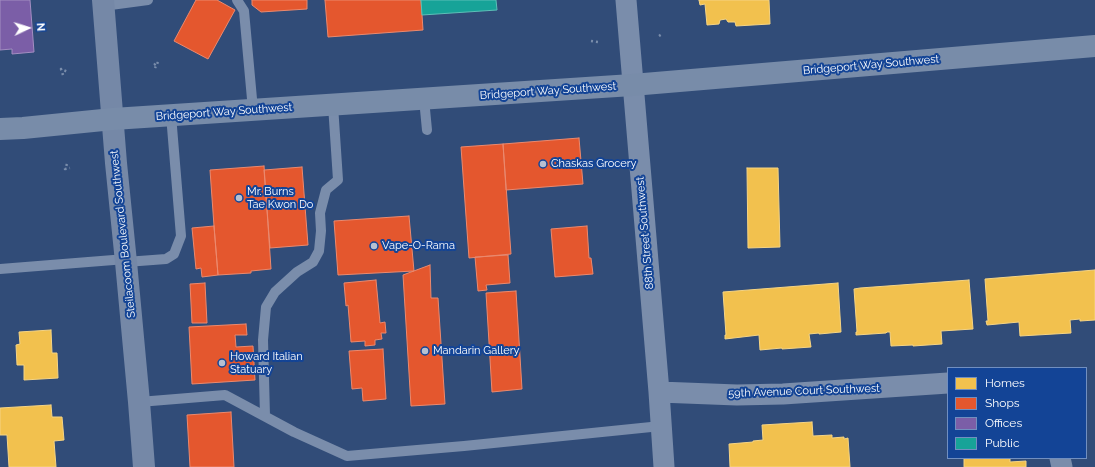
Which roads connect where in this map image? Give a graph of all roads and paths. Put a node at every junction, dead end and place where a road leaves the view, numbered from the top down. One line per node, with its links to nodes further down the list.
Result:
1 (148, 0): 4 (lane)
2 (237, 0): 15 (lane)
3 (626, 0): 12 (street, 88th Street Southwest)
4 (103, 3): 17 (main road, Steilacoom Boulevard Southwest)
5 (662, 34): 6 (path)
6 (659, 36)
7 (592, 41): 8 (path)
8 (598, 42)
9 (1095, 46): 12 (main road, Bridgeport Way Southwest)
10 (68, 72): 11 (path)
11 (63, 75)
12 (632, 85): 13 (main road, Bridgeport Way Southwest); 25 (street, 88th Street Southwest)
13 (424, 99): 14 (main road, Bridgeport Way Southwest); 19 (lane)
14 (333, 105): 15 (main road, Bridgeport Way Southwest); 27 (lane)
15 (253, 110): 16 (main road, Bridgeport Way Southwest)
16 (171, 115): 17 (main road, Bridgeport Way Southwest); 22 (lane)
17 (113, 119): 18 (main road, Bridgeport Way Southwest); 22 (main road, Steilacoom Boulevard Southwest)
18 (0, 129)
19 (427, 130)
20 (67, 164): 21 (path)
21 (70, 168)
22 (126, 260): 23 (lane); 26 (main road, Steilacoom Boulevard Southwest)
23 (0, 269)
24 (947, 383): 25 (street, 59th Avenue Court Southwest)
25 (659, 392): 28 (street, 88th Street Southwest)
26 (139, 402): 27 (lane); 29 (main road, Steilacoom Boulevard Southwest)
27 (265, 416): 28 (lane)
28 (661, 426): 30 (street, 88th Street Southwest)
29 (144, 467)
30 (664, 467)

